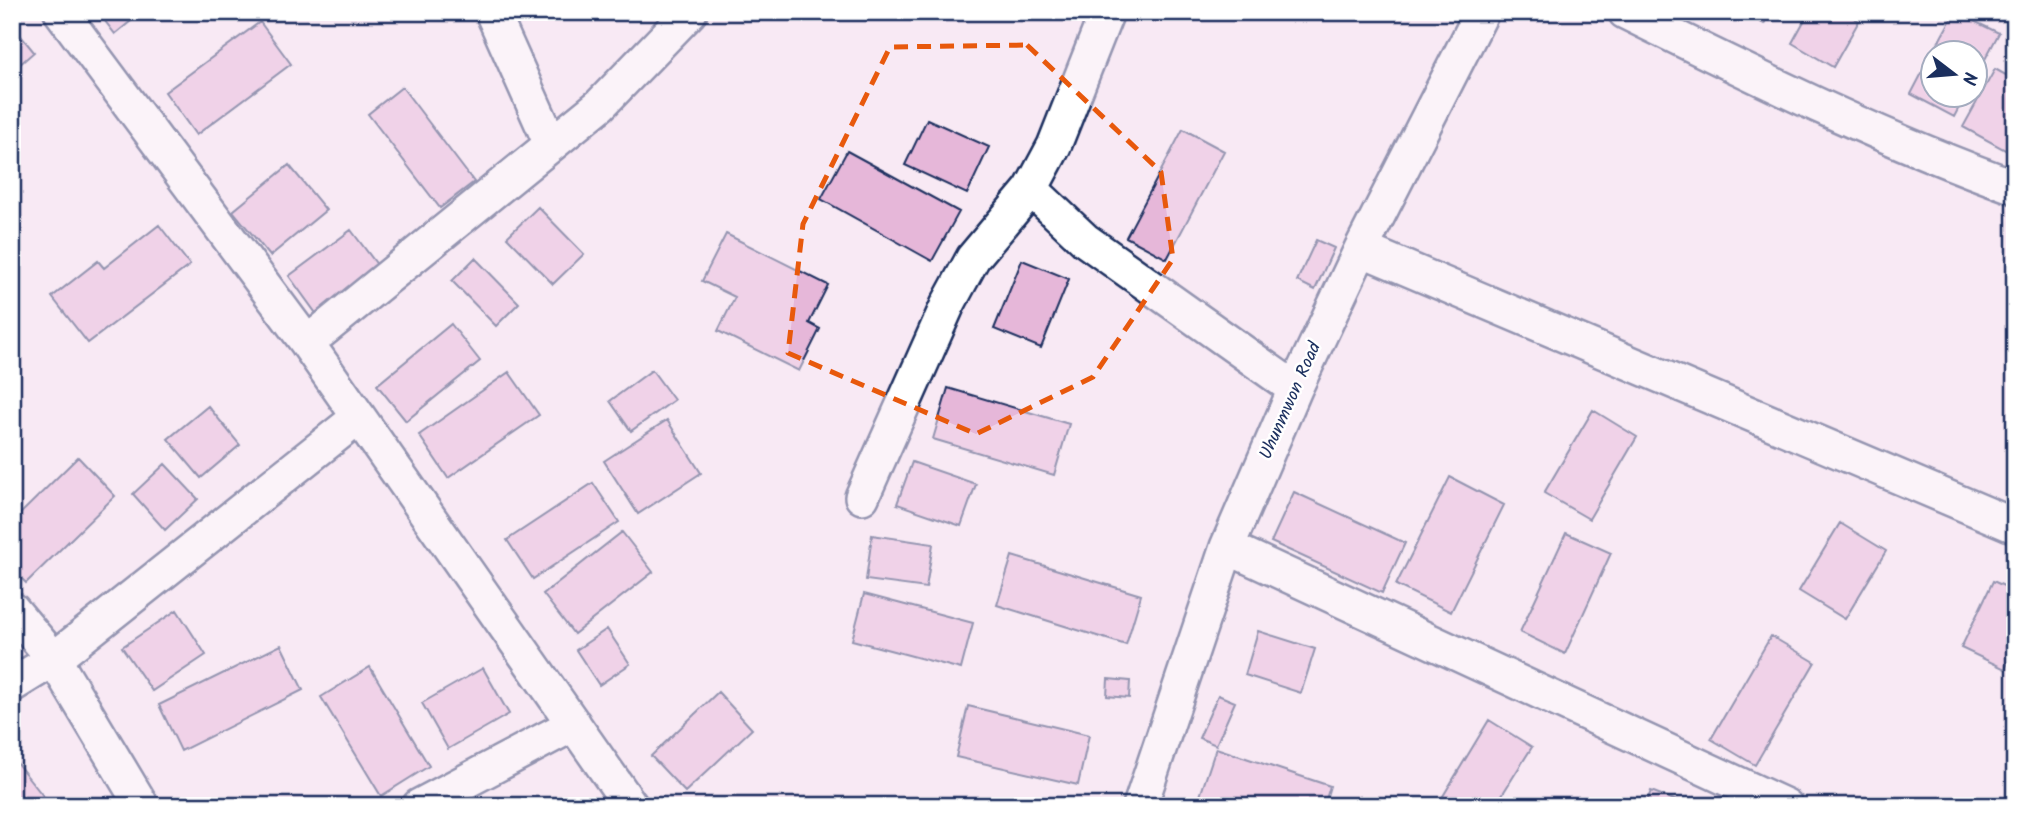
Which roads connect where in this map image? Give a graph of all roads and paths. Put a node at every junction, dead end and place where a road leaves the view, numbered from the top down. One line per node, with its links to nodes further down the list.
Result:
1 (61, 12): 11 (street)
2 (492, 12): 7 (street)
3 (690, 12): 7 (street)
4 (1107, 12): 9 (street)
5 (1482, 12): 10 (street, Uhunmwon Road)
6 (1625, 12): 8 (street)
7 (551, 144): 11 (street)
8 (2015, 187)
9 (1031, 189): 12 (street); 14 (street)
10 (1361, 248): 12 (street, Uhunmwon Road); 15 (street)
11 (307, 343): 13 (street)
12 (1295, 389): 16 (street, Uhunmwon Road)
13 (359, 417): 18 (street); 20 (street)
14 (863, 497)
15 (2015, 526)
16 (1227, 547): 24 (street, Uhunmwon Road); 25 (street)
17 (12, 609): 18 (street)
18 (54, 659): 19 (street); 21 (street)
19 (12, 685)
20 (574, 724): 22 (street); 23 (street)
21 (142, 806)
22 (419, 806)
23 (631, 806)
24 (1140, 806)
25 (1786, 806)

